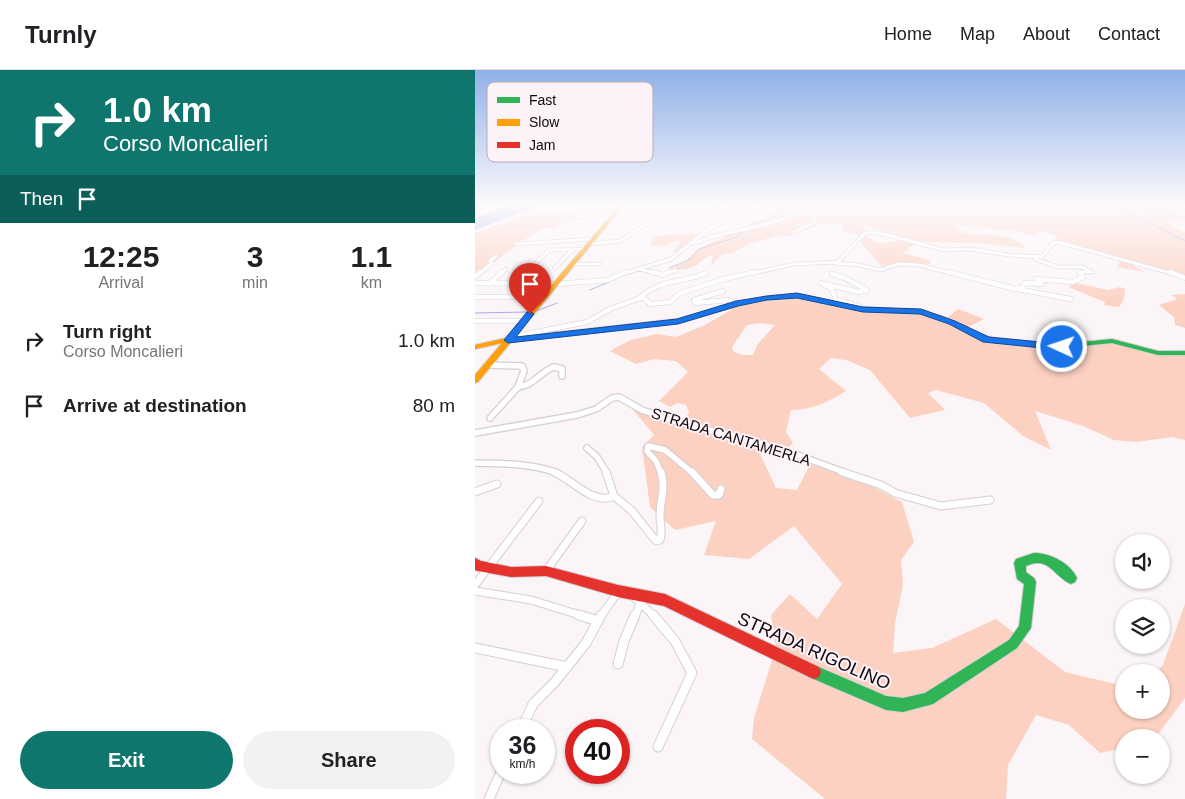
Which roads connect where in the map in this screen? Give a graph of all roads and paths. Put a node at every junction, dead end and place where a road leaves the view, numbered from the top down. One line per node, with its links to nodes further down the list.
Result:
1 (593, 239): 8 (street)
2 (625, 239): 8 (street)
3 (696, 239): 9 (street)
4 (704, 239): 9 (street)
5 (859, 239): 13 (street)
6 (902, 239): 12 (street)
7 (516, 244): 8 (street)
8 (589, 244): 10 (street); 14 (street)
9 (690, 244): 17 (street)
10 (573, 249): 16 (street); 26 (street)
11 (496, 256): 22 (street)
12 (1030, 257): 23 (street); 28 (street)
13 (834, 263): 28 (street); 32 (street)
14 (573, 264): 15 (street); 27 (street)
15 (599, 264)
16 (555, 268)
17 (638, 268): 19 (street); 27 (street)
18 (506, 269): 25 (street)
19 (676, 270)
20 (706, 273): 32 (street)
21 (832, 274): 35 (street)
22 (475, 277)
23 (1185, 278)
24 (475, 284): 25 (street)
25 (489, 284): 26 (street)
26 (514, 284): 27 (street)
27 (556, 284): 31 (street)
28 (1015, 289): 33 (street)
29 (723, 291): 34 (street)
30 (475, 297): 31 (street)
31 (545, 297): 36 (street)
32 (640, 298): 38 (street)
33 (1071, 300)
34 (736, 304): 35 (street); 38 (street)
35 (863, 309): 40 (street)
36 (529, 315): 37 (street); 38 (street)
37 (475, 321)
38 (510, 338): 39 (street); 41 (street)
39 (475, 347)
40 (1185, 353)
41 (481, 370): 43 (street); 44 (street)
42 (562, 376): 44 (street)
43 (475, 380)
44 (518, 388): 45 (street)
45 (490, 418)
46 (475, 433): 53 (street, STRADA CANTAMERLA)
47 (587, 448): 52 (street)
48 (475, 463): 52 (street)
49 (497, 484): 51 (street)
50 (721, 489): 52 (street)
51 (475, 492)
52 (614, 496)
53 (990, 500)
54 (539, 501): 57 (street)
55 (582, 521): 58 (street)
56 (475, 563): 57 (street, STRADA RIGOLINO)
57 (489, 568): 58 (street, STRADA RIGOLINO); 60 (street)
58 (546, 571): 62 (street, STRADA RIGOLINO)
59 (1071, 578): 63 (street, STRADA RIGOLINO)
60 (475, 585)
61 (475, 591): 65 (street)
62 (618, 591): 63 (street, STRADA RIGOLINO); 65 (street)
63 (630, 593): 64 (street)
64 (641, 602): 67 (street); 70 (street)
65 (598, 621): 68 (street)
66 (475, 648): 68 (street)
67 (618, 664)
68 (567, 667): 69 (street)
69 (526, 719)
70 (658, 747)
71 (496, 784): 72 (street)
72 (489, 799)

